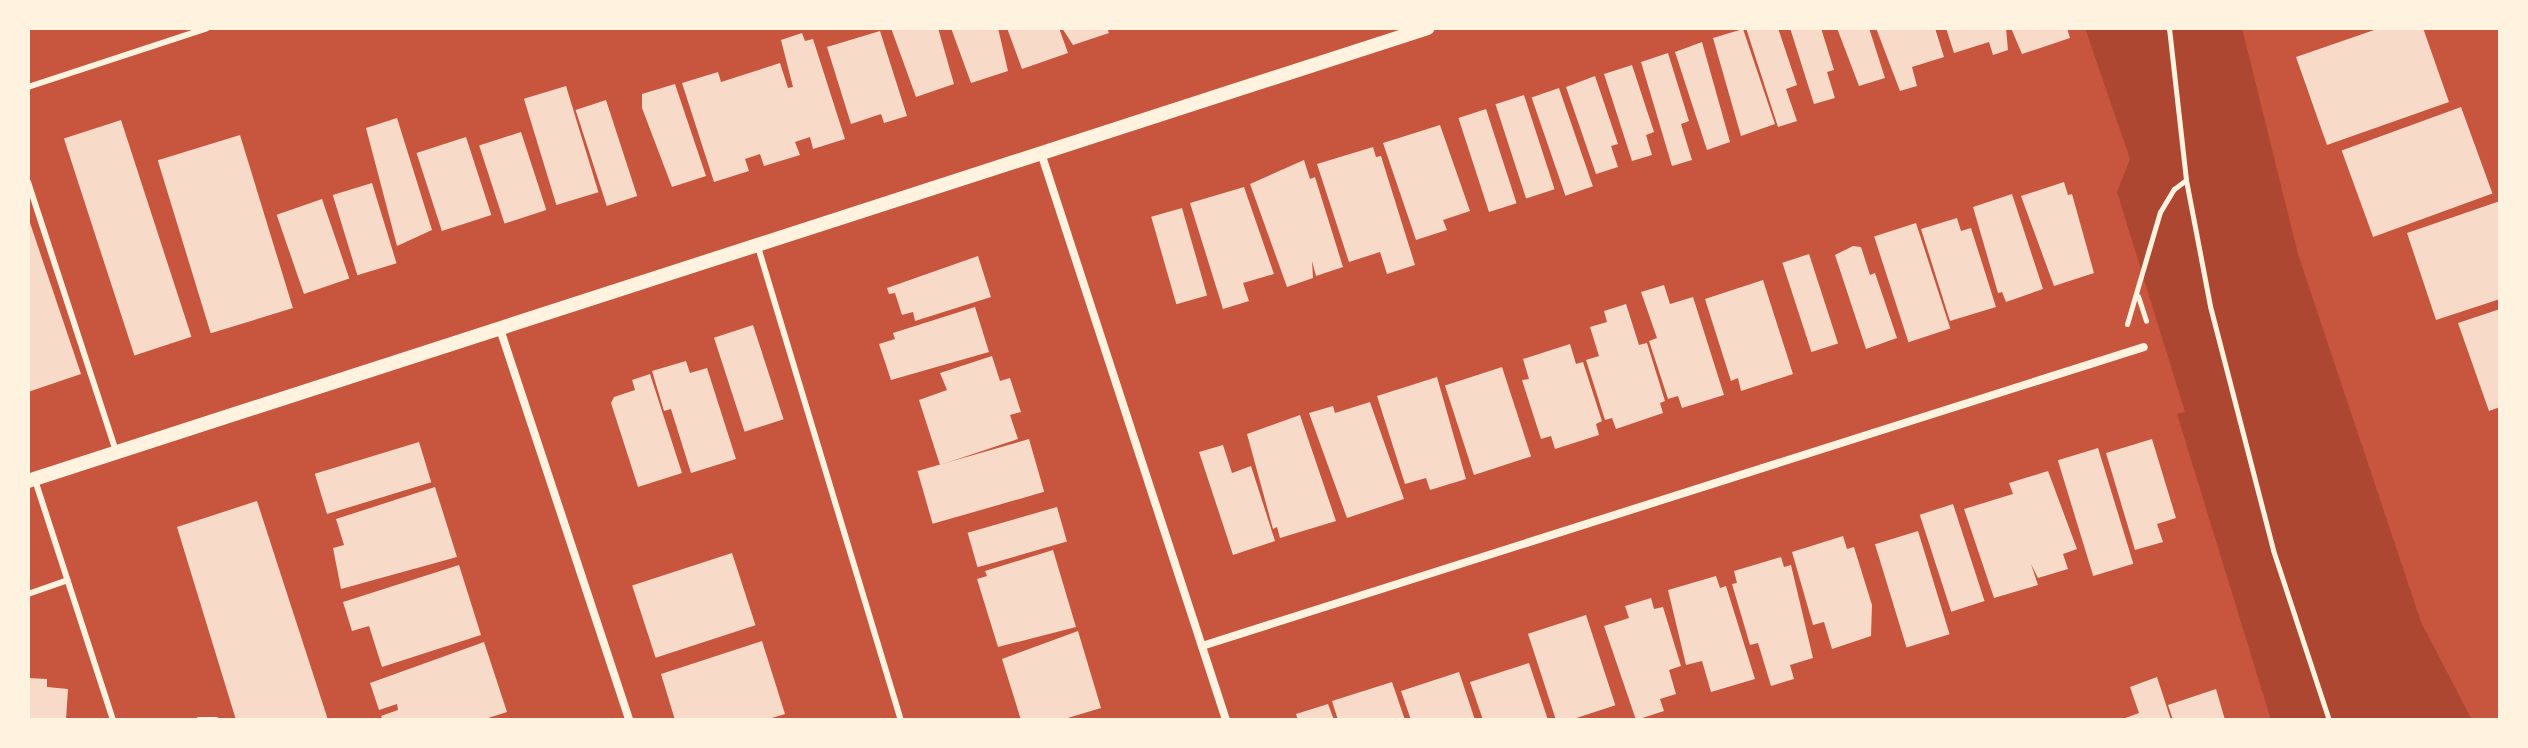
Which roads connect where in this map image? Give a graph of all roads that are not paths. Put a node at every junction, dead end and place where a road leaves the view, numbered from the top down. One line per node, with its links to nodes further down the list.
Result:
1 (207, 28): 3 (lane)
2 (1428, 28): 4 (street)
3 (28, 87)
4 (1041, 153): 6 (street); 13 (street)
5 (28, 182): 9 (lane)
6 (758, 247): 7 (street); 18 (lane)
7 (500, 329): 9 (street); 17 (street)
8 (2144, 347): 13 (street)
9 (116, 452): 10 (street)
10 (31, 480): 11 (lane)
11 (68, 580): 12 (lane); 14 (lane)
12 (28, 594)
13 (1202, 646): 19 (street)
14 (113, 720)
15 (199, 720): 16 (lane)
16 (216, 720)
17 (629, 720)
18 (901, 720)
19 (1226, 720)

